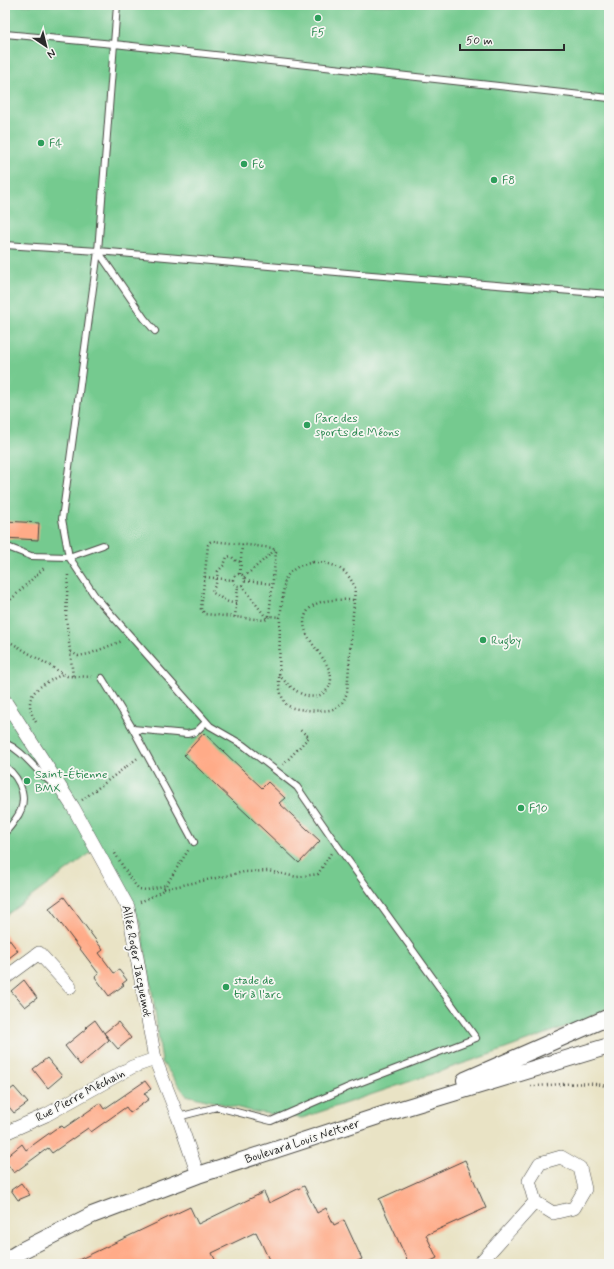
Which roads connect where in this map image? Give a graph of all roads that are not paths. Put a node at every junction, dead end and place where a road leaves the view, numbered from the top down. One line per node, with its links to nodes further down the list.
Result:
1 (117, 5): 3 (lane)
2 (5, 34): 3 (lane)
3 (114, 44): 4 (lane); 6 (lane)
4 (609, 98)
5 (5, 245): 6 (lane)
6 (98, 251): 7 (lane); 8 (lane); 11 (lane)
7 (609, 294)
8 (155, 331)
9 (103, 545): 11 (lane)
10 (5, 546): 11 (lane)
11 (69, 557): 14 (lane)
12 (102, 678): 15 (lane)
13 (5, 701): 18 (street, Allée Roger Jacquemot)
14 (206, 722): 15 (lane); 27 (lane)
15 (134, 729): 20 (lane)
16 (5, 743): 18 (lane)
17 (5, 766): 19 (lane)
18 (63, 791): 25 (street, Allée Roger Jacquemot)
19 (5, 832)
20 (194, 842)
21 (5, 978): 22 (street)
22 (70, 987)
23 (609, 1017): 26 (street)
24 (605, 1050): 26 (street, Boulevard Louis Neltner)
25 (155, 1059): 27 (street, Allée Roger Jacquemot); 28 (street, Rue Pierre Méchain)
26 (394, 1111): 29 (street, Boulevard Louis Neltner)
27 (178, 1117): 29 (street, Allée Roger Jacquemot)
28 (5, 1133)
29 (198, 1175): 31 (street, Boulevard Louis Neltner)
30 (535, 1202): 30 (street); 32 (street)
31 (5, 1261)
32 (479, 1264)

